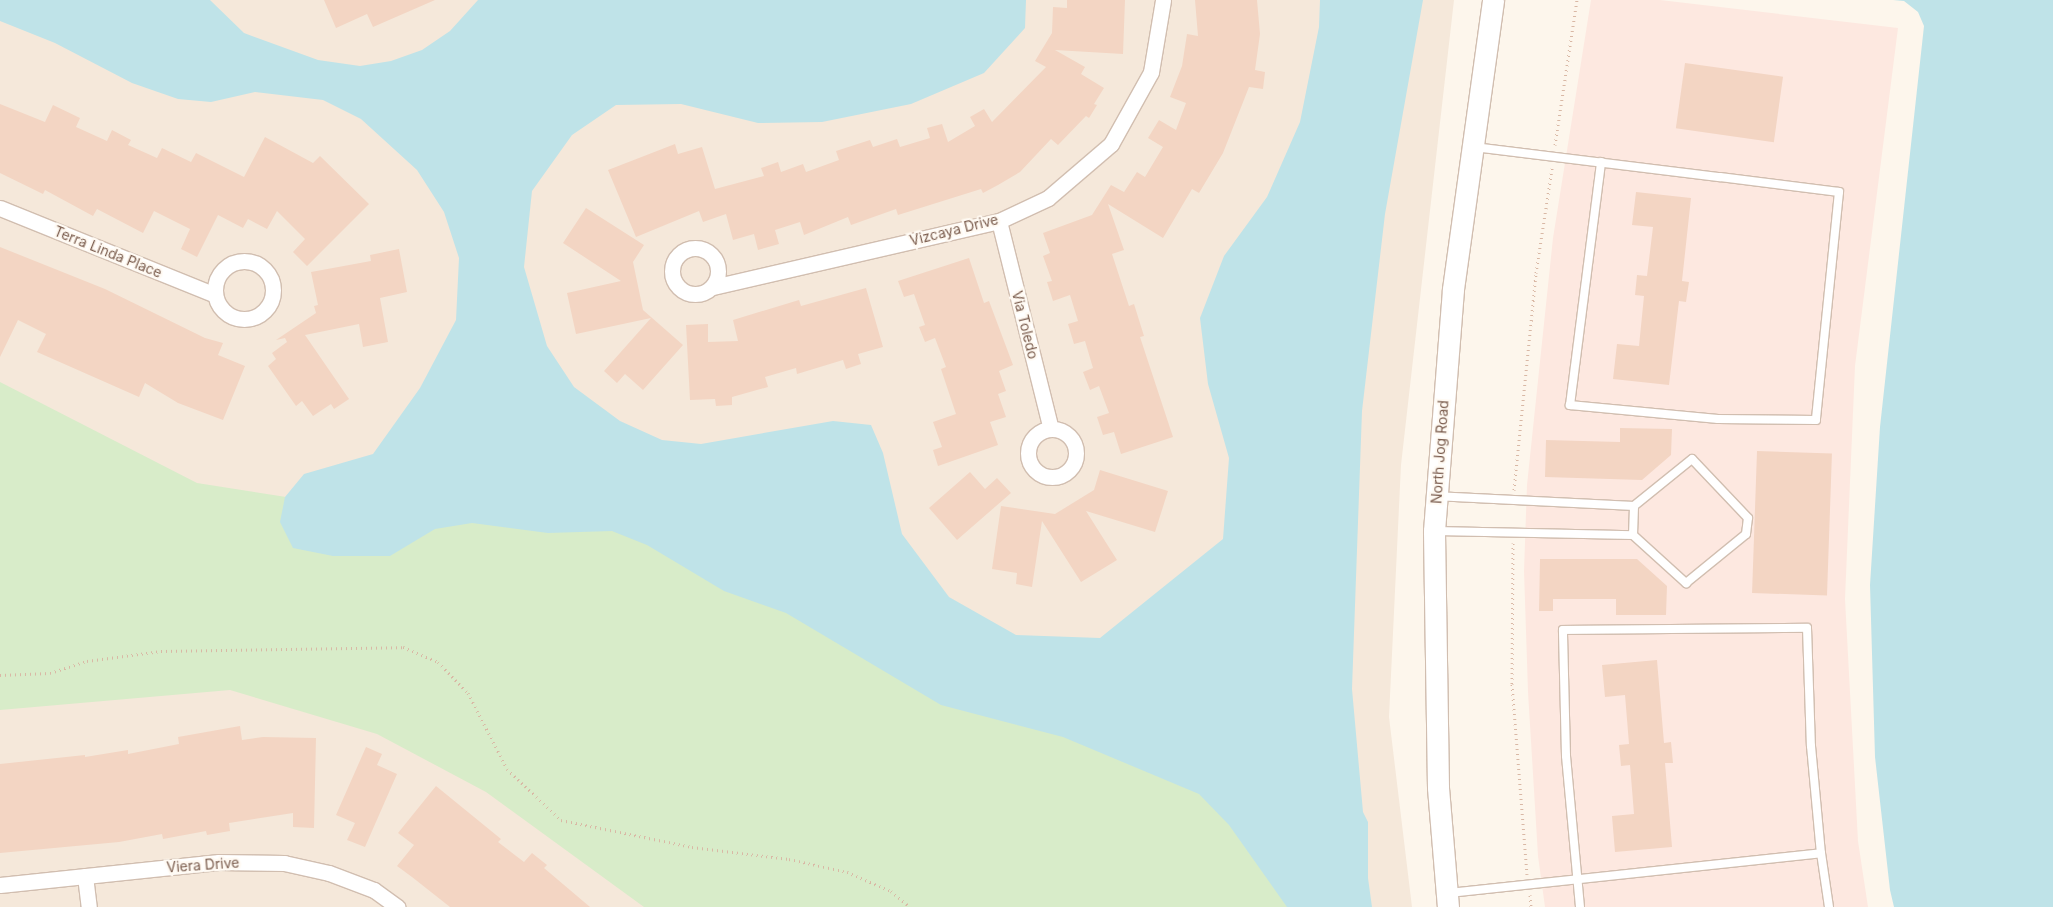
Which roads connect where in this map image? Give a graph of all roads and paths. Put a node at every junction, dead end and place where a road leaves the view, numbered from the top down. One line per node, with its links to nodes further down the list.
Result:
1 (1163, 0): 8 (street, Vizcaya Drive)
2 (1492, 0): 4 (street, North Jog Road)
3 (1577, 0): 5 (path)
4 (1472, 146): 5 (lane); 12 (street, North Jog Road)
5 (1553, 156): 6 (lane); 13 (path)
6 (1601, 162): 6 (lane)
7 (0, 208): 10 (street, Terra Linda Place)
8 (999, 221): 9 (street, Vizcaya Drive); 11 (street, Via Toledo)
9 (713, 286)
10 (215, 295)
11 (1052, 429)
12 (1437, 496): 13 (lane); 15 (street, North Jog Road)
13 (1514, 500): 14 (lane)
14 (1634, 506): 17 (lane); 17 (lane)
15 (1434, 531): 16 (lane); 24 (street, North Jog Road)
16 (1513, 533): 17 (lane); 22 (path)
17 (1634, 535)
18 (0, 675): 27 (path)
19 (1821, 853): 21 (lane); 21 (lane); 30 (lane)
20 (85, 876): 23 (street, Viera Drive); 25 (street); 26 (street, Viera Drive)
21 (1575, 879): 22 (lane); 29 (lane)
22 (1528, 884): 24 (lane); 28 (path)
23 (0, 885)
24 (1447, 900)
25 (89, 907)
26 (397, 907)
27 (910, 907)
28 (1531, 907)
29 (1580, 907)
30 (1829, 907)

